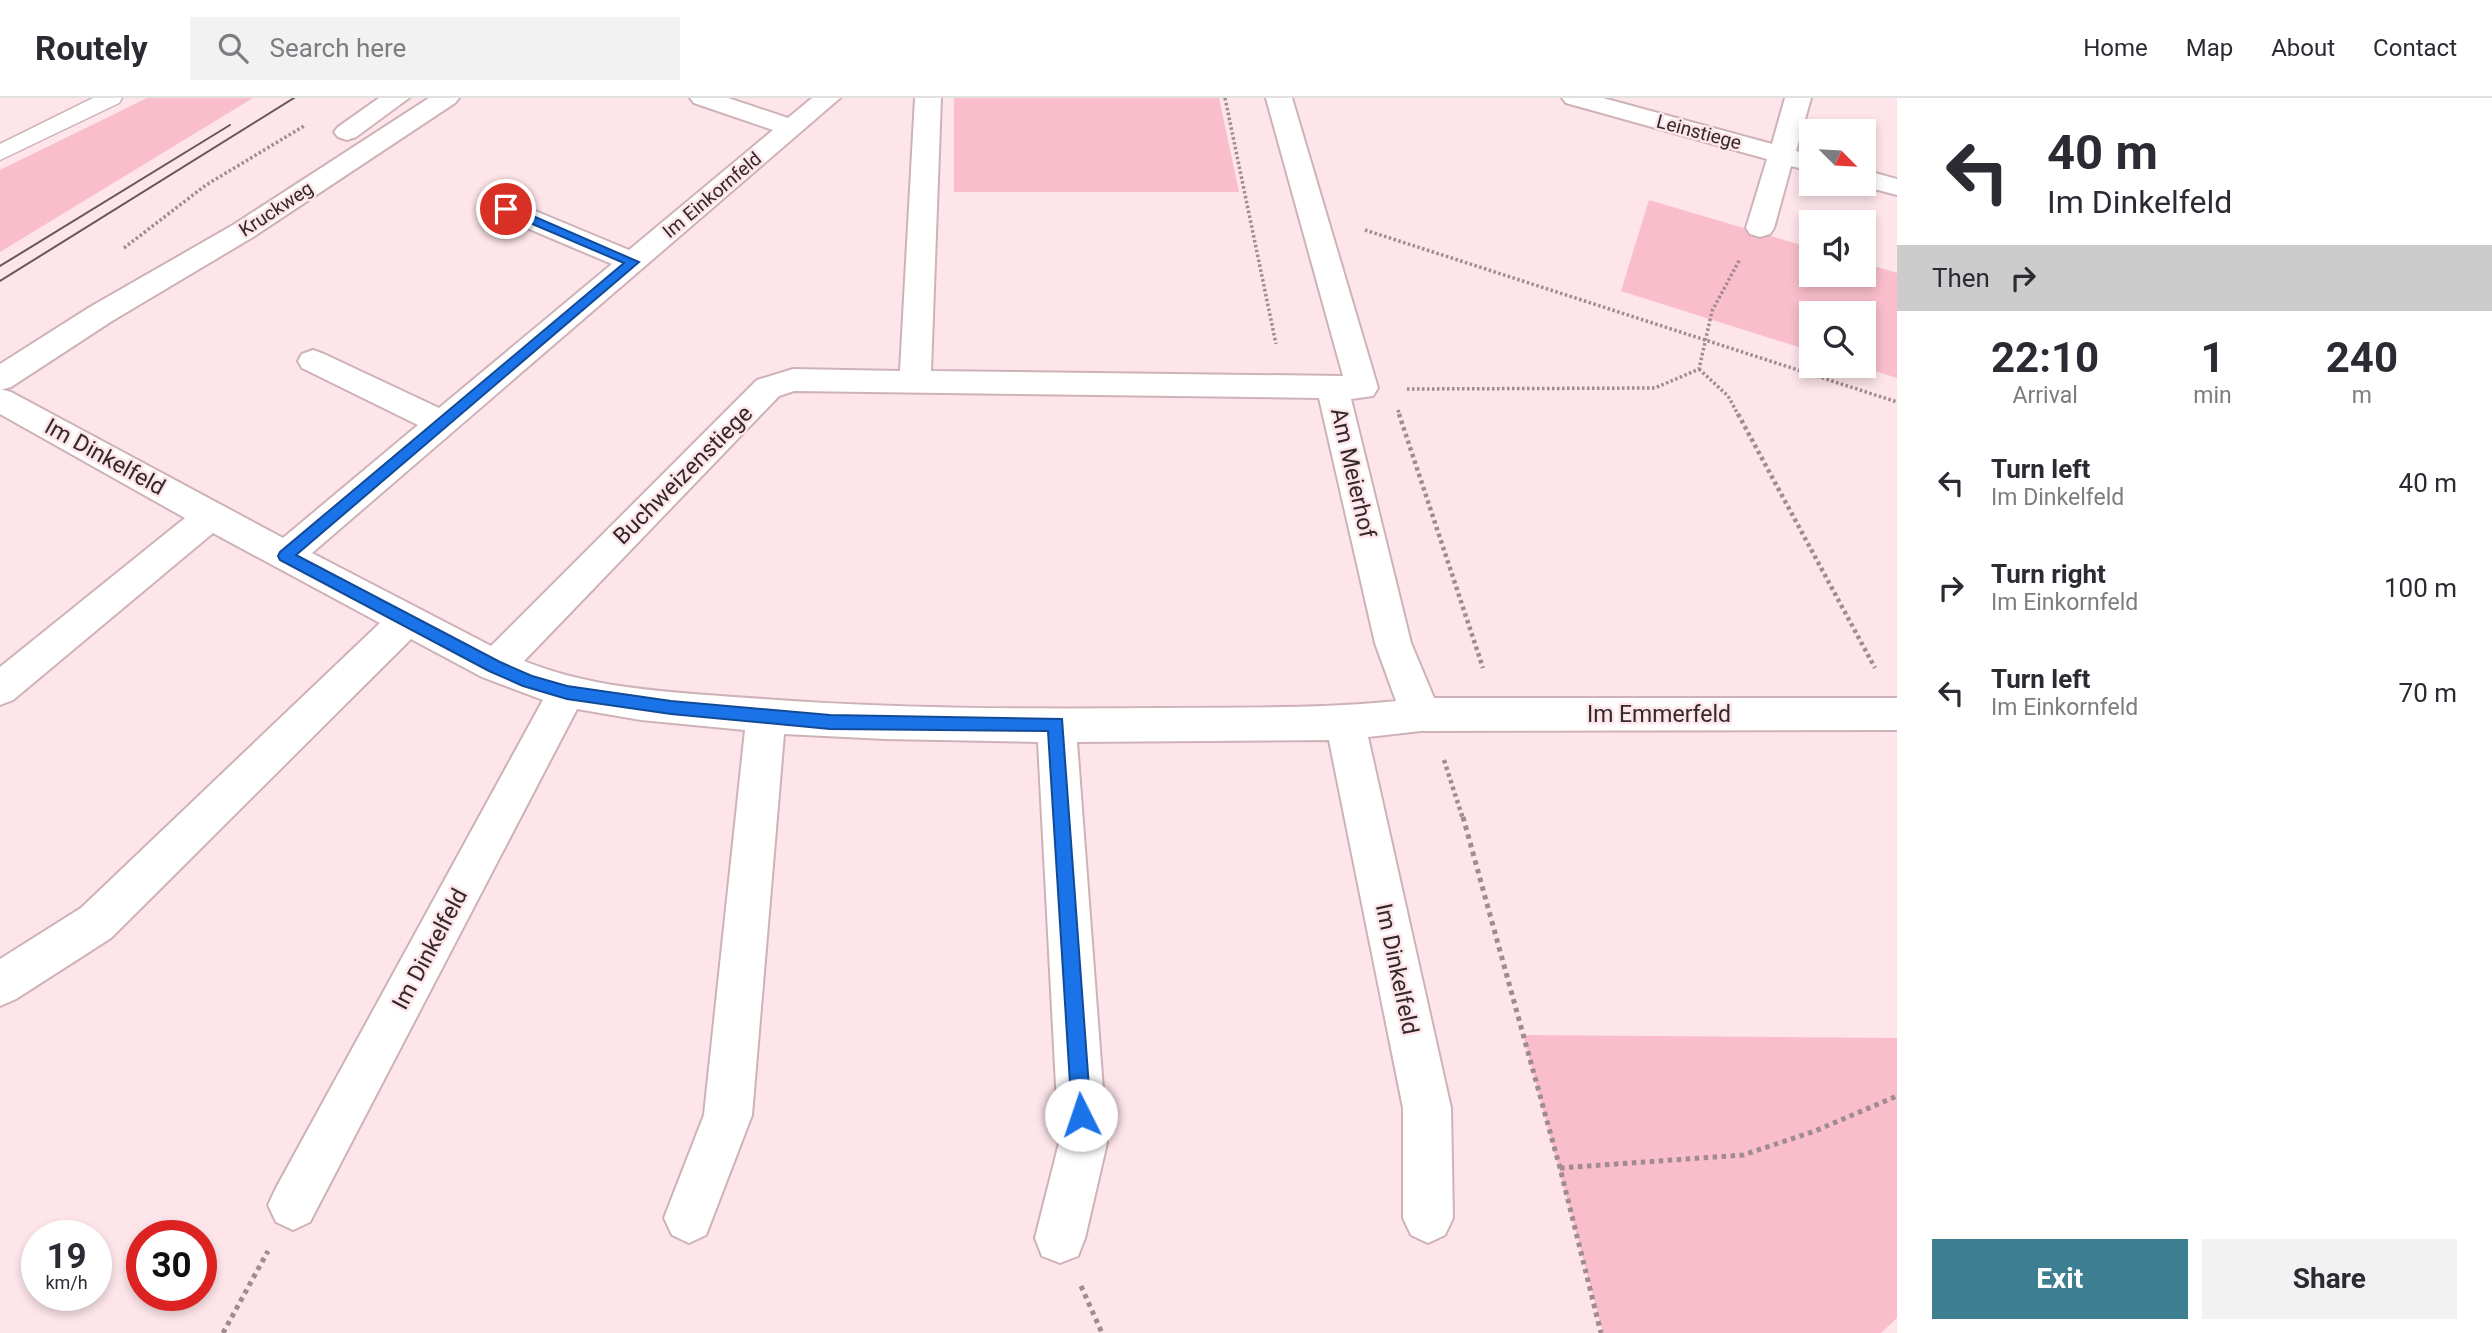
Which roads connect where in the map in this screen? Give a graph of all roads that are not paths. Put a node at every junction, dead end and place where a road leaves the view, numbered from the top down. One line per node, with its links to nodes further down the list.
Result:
1 (111, 98): 11 (lane)
2 (397, 98): 19 (street, Kruckweg)
3 (703, 98): 10 (street, Im Einkornfeld)
4 (827, 98): 10 (street, Im Einkornfeld)
5 (928, 98): 22 (street)
6 (1279, 98): 23 (street, Am Meierhof)
7 (1575, 98): 12 (street, Leinstiege)
8 (1798, 98): 12 (street)
9 (434, 100): 19 (street, Kruckweg)
10 (792, 128): 18 (street, Im Einkornfeld)
11 (0, 153)
12 (1782, 155): 13 (street, Leinstiege); 17 (street)
13 (1799, 160)
14 (1876, 181): 15 (street)
15 (1897, 187)
16 (506, 209): 18 (street)
17 (1760, 228)
18 (633, 262): 25 (street, Im Einkornfeld)
19 (101, 314): 21 (street, Kruckweg)
20 (313, 361): 25 (street)
21 (0, 379)
22 (915, 382): 23 (street, Buchweizenstiege); 29 (street, Buchweizenstiege)
23 (1332, 387): 33 (street, Am Meierhof)
24 (0, 400): 26 (street, Im Dinkelfeld)
25 (442, 423): 27 (street, Im Einkornfeld)
26 (210, 516): 27 (street, Im Dinkelfeld); 30 (street)
27 (285, 556): 28 (street, Im Dinkelfeld)
28 (406, 621): 29 (street, Im Dinkelfeld); 37 (street)
29 (495, 666): 31 (street, Im Dinkelfeld)
30 (0, 689)
31 (567, 692): 34 (street, Im Dinkelfeld); 38 (street, Im Dinkelfeld)
32 (1897, 714): 33 (street, Im Emmerfeld)
33 (1421, 715): 35 (street, Im Dinkelfeld)
34 (766, 716): 36 (street, Im Dinkelfeld); 39 (street)
35 (1345, 723): 36 (street, Im Dinkelfeld); 40 (street, Im Dinkelfeld)
36 (1056, 724): 41 (street)
37 (0, 984)
38 (293, 1205)
39 (688, 1218)
40 (1428, 1218)
41 (1060, 1238)

